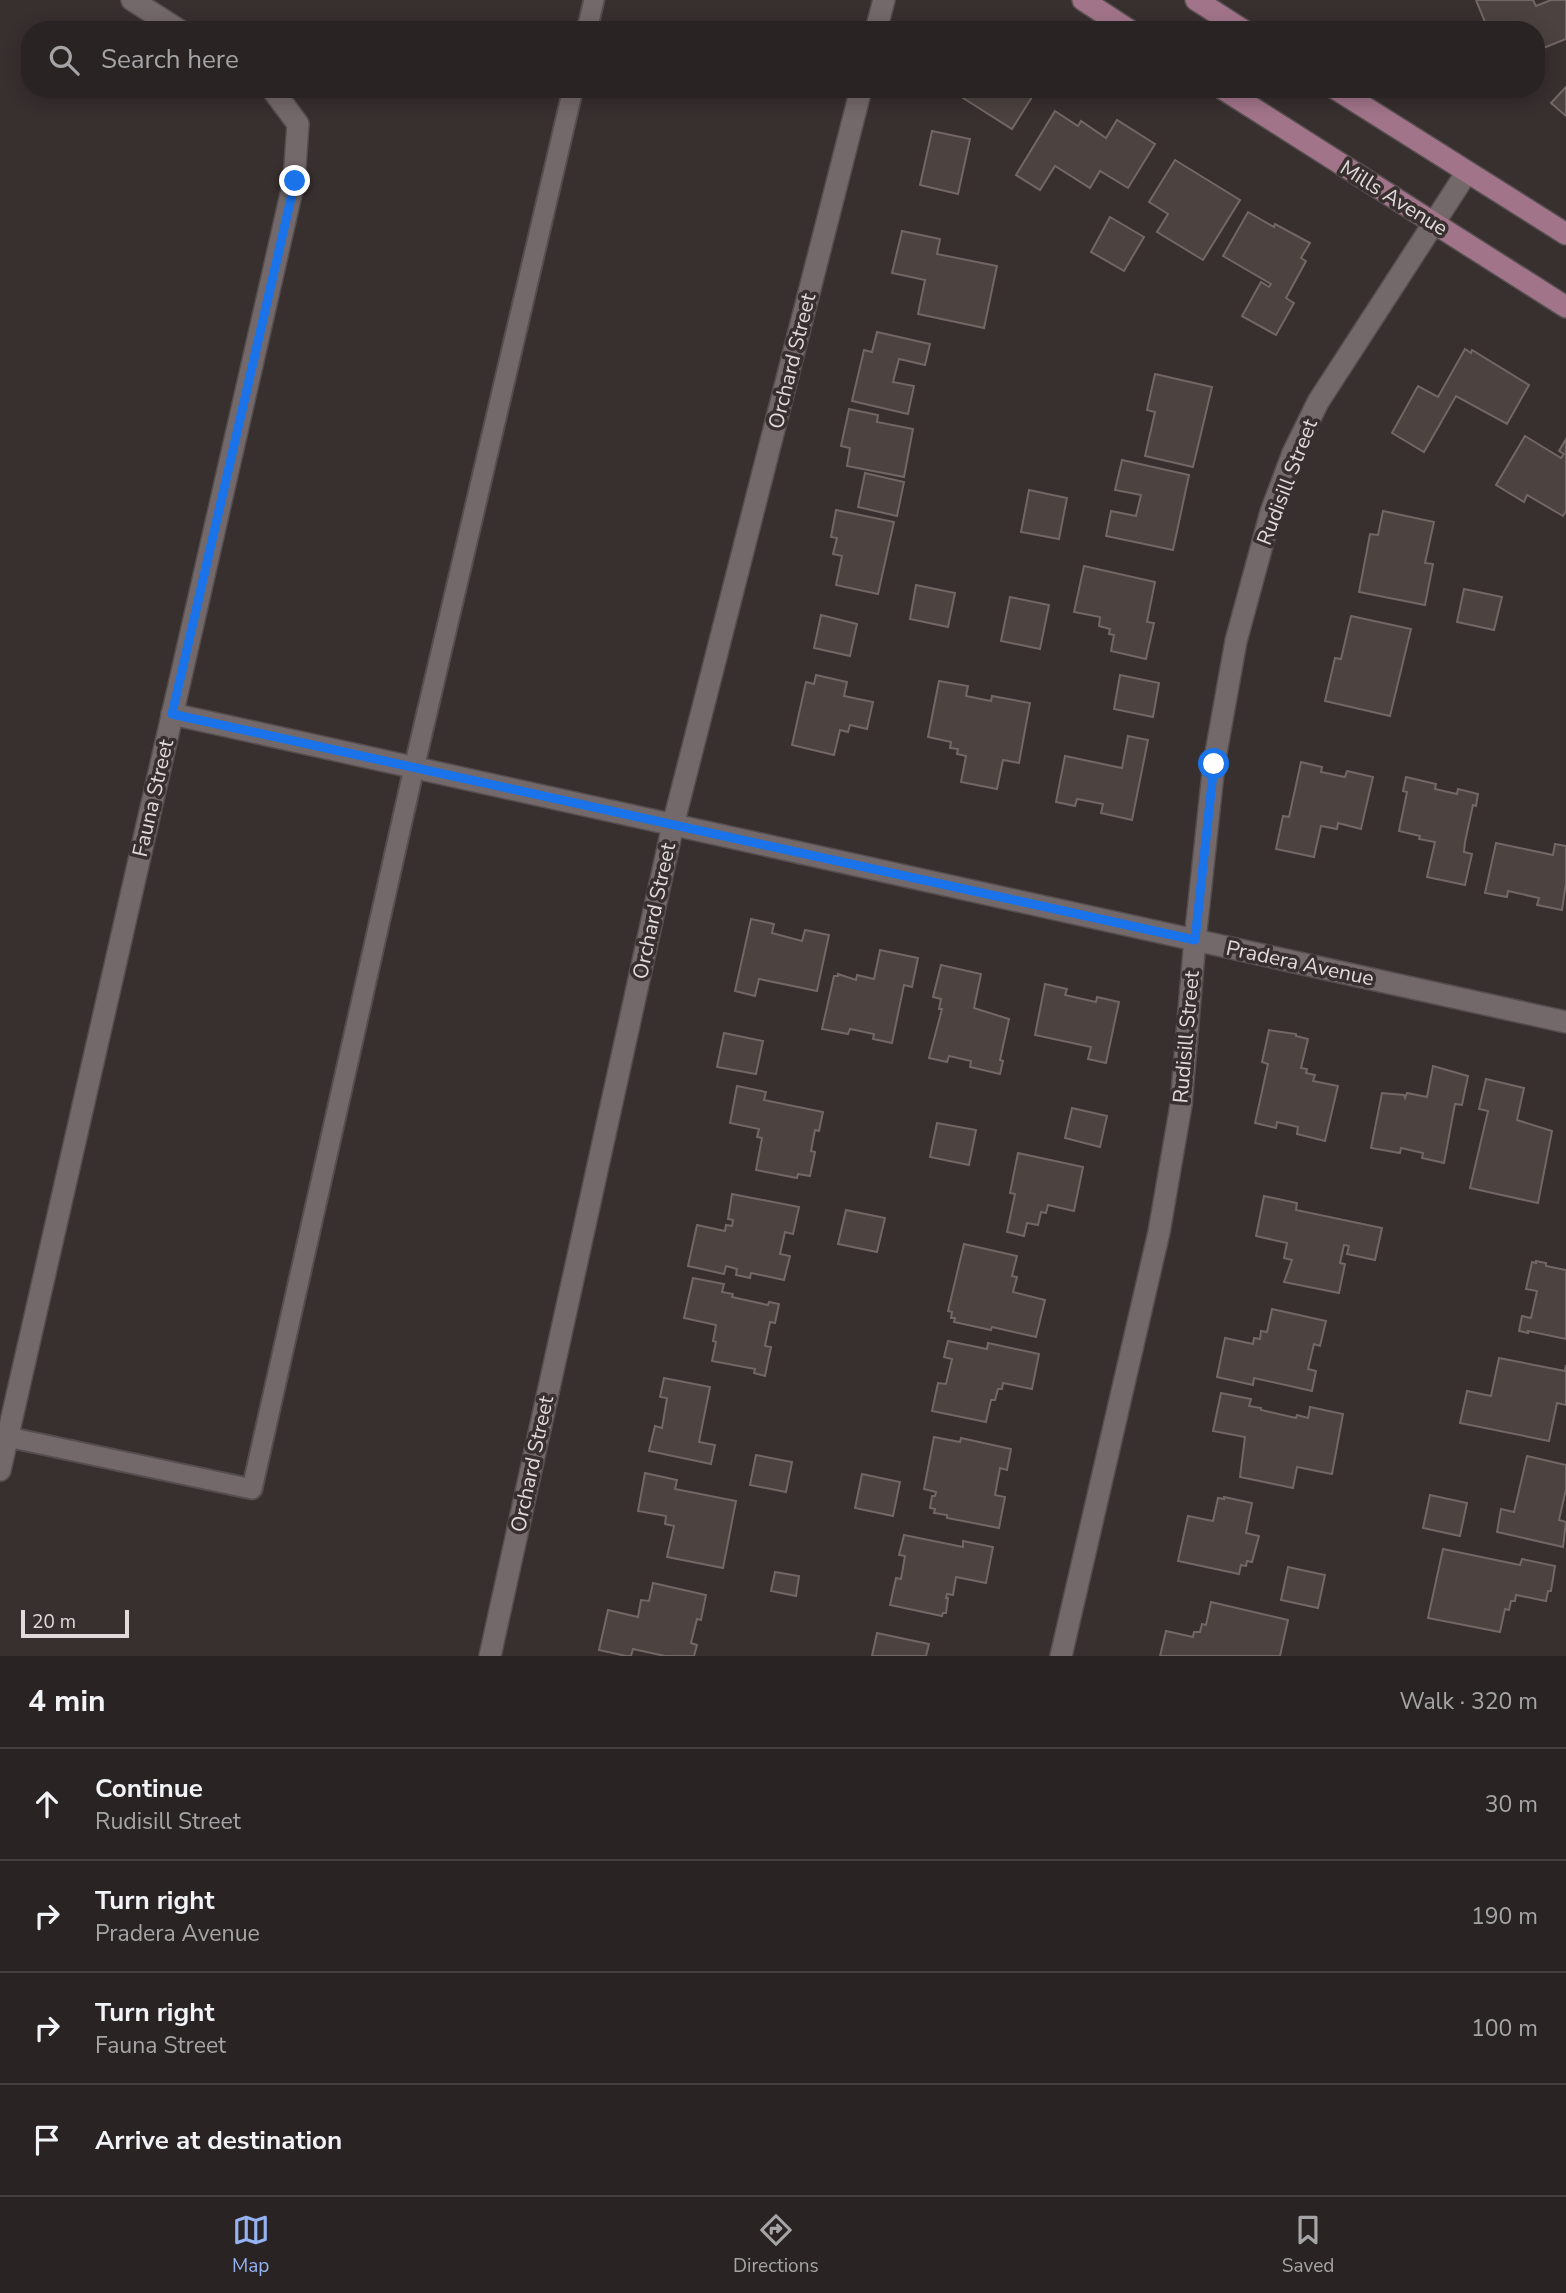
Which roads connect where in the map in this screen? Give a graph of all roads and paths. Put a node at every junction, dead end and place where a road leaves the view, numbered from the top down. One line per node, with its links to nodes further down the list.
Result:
1 (132, 0): 6 (street)
2 (594, 0): 7 (lane)
3 (884, 0): 8 (street)
4 (1083, 0): 9 (main road)
5 (1196, 0): 10 (main road)
6 (165, 21)
7 (589, 21)
8 (878, 21)
9 (1115, 21)
10 (1229, 21)
11 (279, 98): 20 (street, Fauna Street)
12 (571, 98): 21 (lane)
13 (859, 98): 22 (street, Orchard Street)
14 (1237, 98): 17 (main road, Mills Avenue)
15 (1350, 98): 16 (main road)
16 (1466, 172): 17 (street, Rudisill Street); 18 (main road)
17 (1433, 223): 19 (main road, Mills Avenue); 23 (street, Rudisill Street)
18 (1566, 234)
19 (1566, 306)
20 (172, 714): 21 (street, Pradera Avenue); 25 (street, Fauna Street)
21 (414, 768): 22 (street, Pradera Avenue); 25 (lane)
22 (673, 825): 23 (street, Pradera Avenue); 27 (street, Orchard Street)
23 (1195, 940): 24 (street, Pradera Avenue); 28 (street, Rudisill Street)
24 (1566, 1022)
25 (8, 1437): 26 (street, Fauna Street)
26 (0, 1470)
27 (490, 1656)
28 (1061, 1656)

